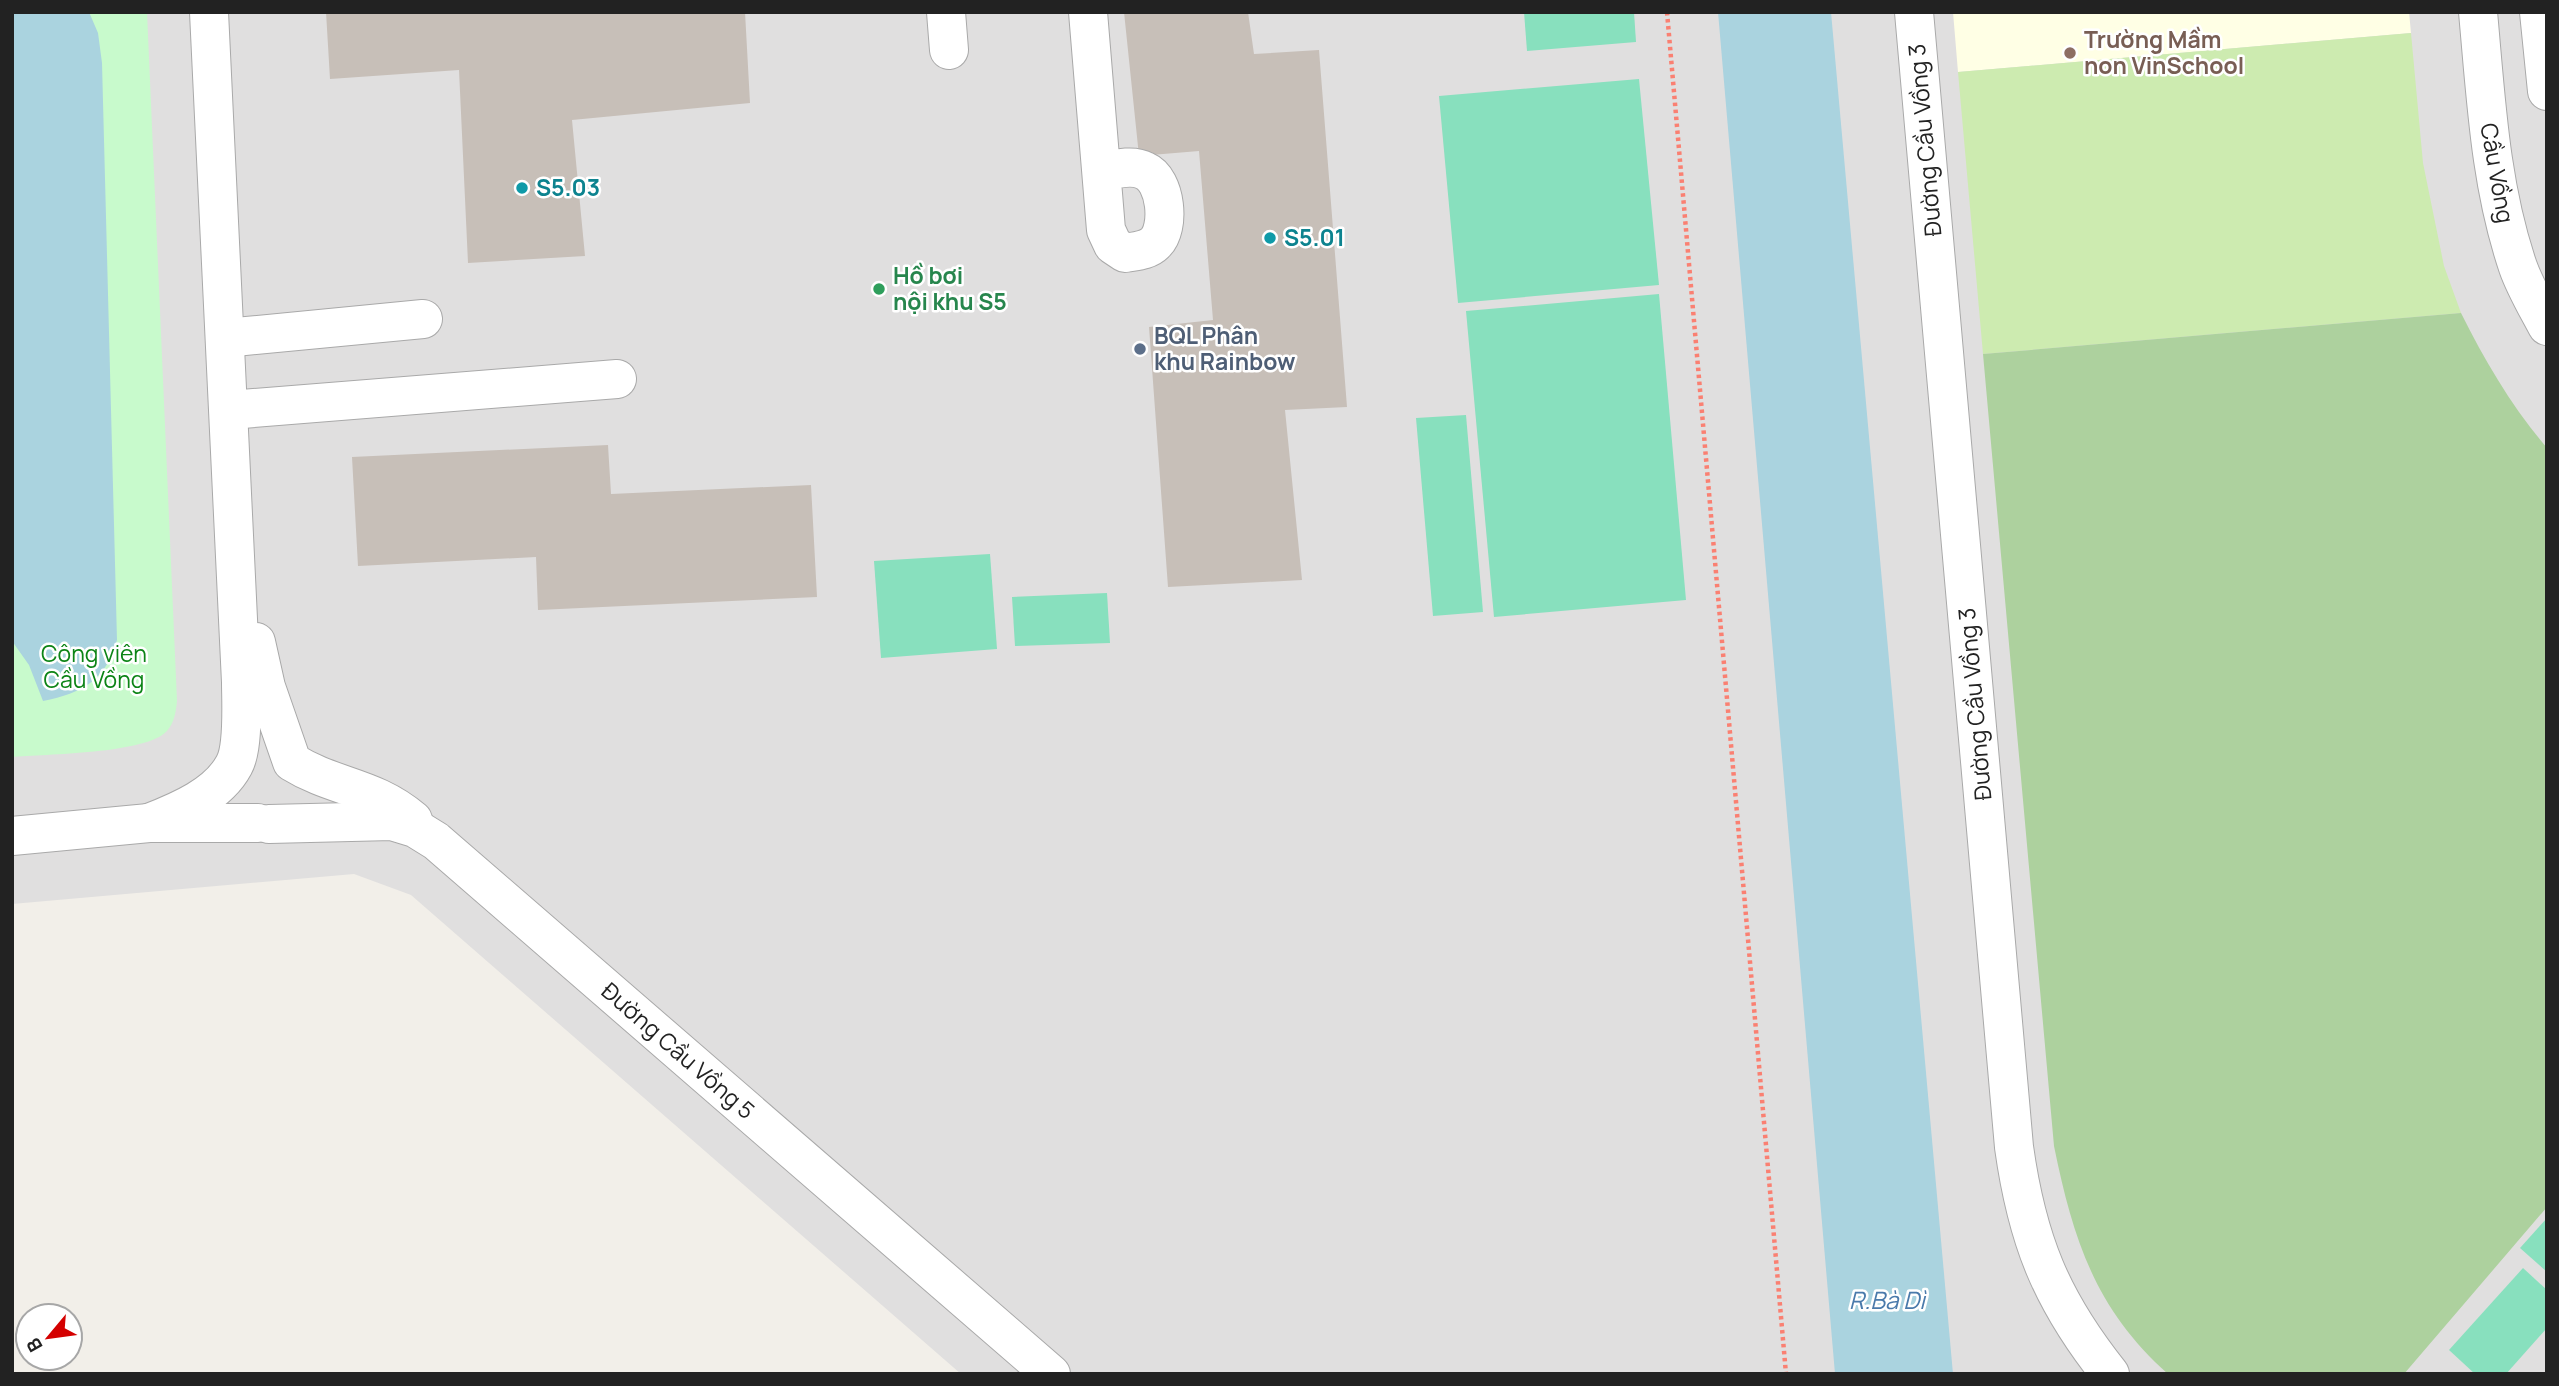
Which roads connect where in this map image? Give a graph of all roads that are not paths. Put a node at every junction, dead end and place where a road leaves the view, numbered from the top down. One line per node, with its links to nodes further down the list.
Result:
1 (209, 12): 12 (street)
2 (946, 12): 7 (street)
3 (1088, 12): 9 (street)
4 (1914, 12): 23 (street, Đường Cầu Vồng 3)
5 (2478, 12): 11 (street, Cầu Vồng)
6 (2539, 12): 8 (street)
7 (949, 50)
8 (2547, 91)
9 (1102, 172)
10 (424, 318): 12 (street)
11 (2547, 326)
12 (225, 338): 14 (street)
13 (617, 379): 14 (street)
14 (229, 410): 15 (street)
15 (234, 519): 16 (street); 17 (street)
16 (292, 762): 17 (street); 19 (street); 21 (street)
17 (235, 764): 18 (street); 19 (street)
18 (149, 823): 19 (street, Đường Cầu Vồng 5); 20 (street)
19 (263, 823): 21 (street, Đường Cầu Vồng 5)
20 (12, 836)
21 (436, 841): 22 (street, Đường Cầu Vồng 5)
22 (1051, 1374)
23 (2110, 1374)

